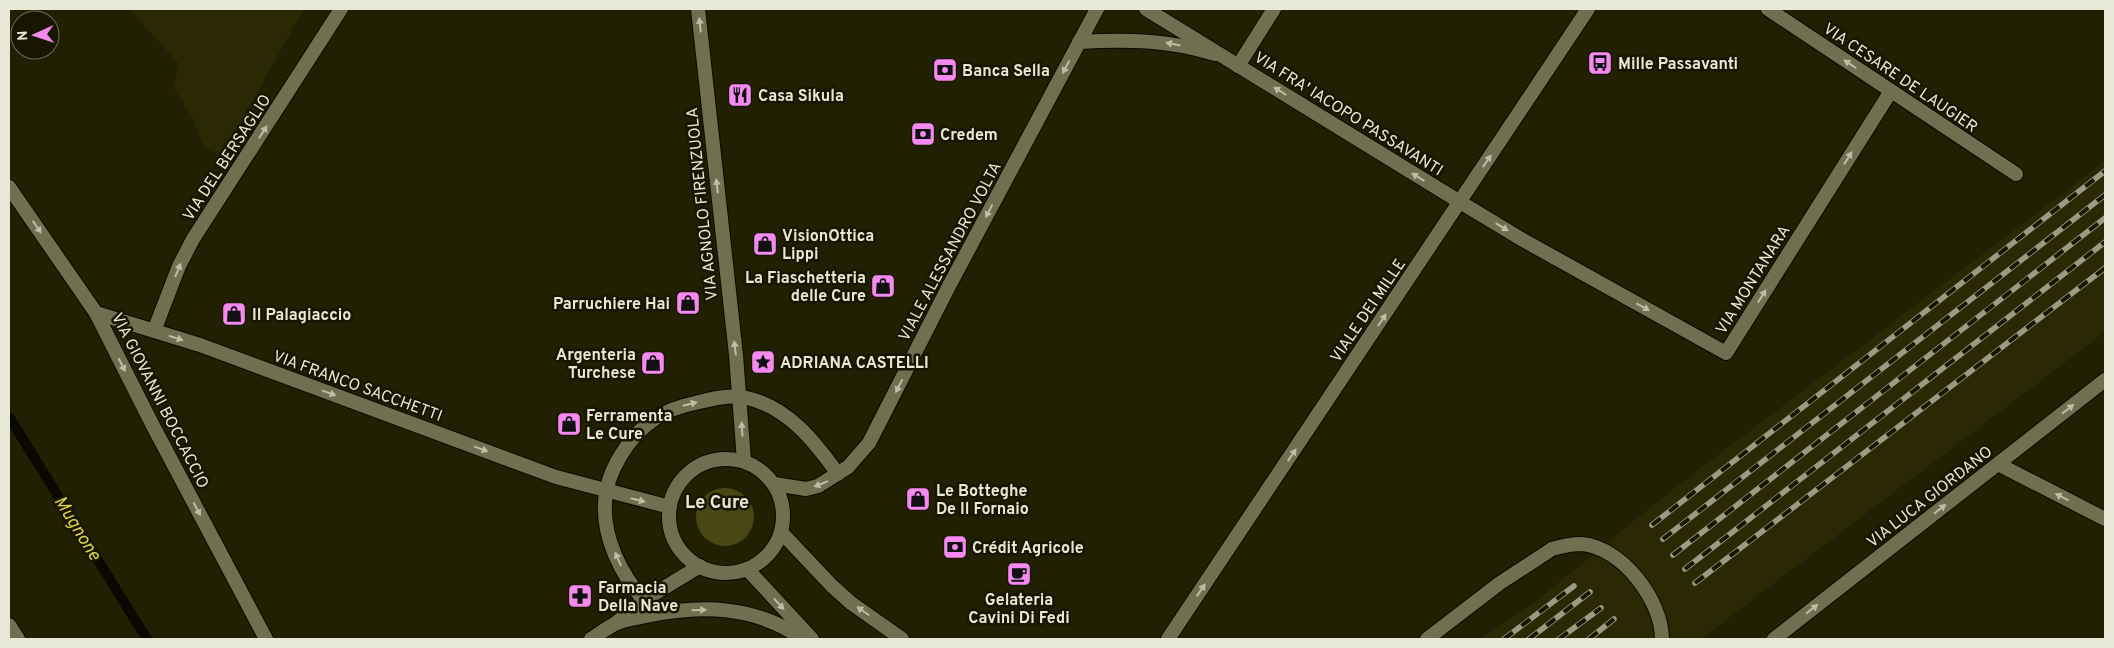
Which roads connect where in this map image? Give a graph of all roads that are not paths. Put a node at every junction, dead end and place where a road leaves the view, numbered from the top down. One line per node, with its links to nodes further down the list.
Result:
1 (341, 9): 16 (street, VIA DEL BERSAGLIO, one-way to 1)
2 (698, 9): 18 (street, VIA AGNOLO FIRENZUOLA, one-way to 2)
3 (1097, 9): 8 (street, VIALE ALESSANDRO VOLTA)
4 (1146, 9): 9 (street, VIA FRA' IACOPO PASSAVANTI)
5 (1274, 9): 10 (street)
6 (1588, 9): 14 (street, VIALE DEI MILLE, one-way to 6)
7 (1768, 9): 11 (street, VIA CESARE DE LAUGIER, one-way to 7)
8 (1079, 42): 9 (street, VIA FRA' IACOPO PASSAVANTI, one-way to 8); 21 (street, VIALE ALESSANDRO VOLTA, one-way to 21)
9 (1220, 56): 10 (street, VIA FRA' IACOPO PASSAVANTI)
10 (1238, 66): 14 (street, VIA FRA' IACOPO PASSAVANTI, one-way to 10)
11 (1890, 91): 12 (street, VIA CESARE DE LAUGIER); 14 (street, VIA MONTANARA, one-way to 11)
12 (2016, 174)
13 (9, 187): 15 (street, VIA GIOVANNI BOCCACCIO, one-way to 15)
14 (1460, 202): 32 (street, VIALE DEI MILLE, one-way to 14)
15 (96, 314): 16 (street, VIA FRANCO SACCHETTI); 34 (street, VIA GIOVANNI BOCCACCIO, one-way to 34)
16 (154, 331): 23 (street, VIA FRANCO SACCHETTI, one-way to 23)
17 (2105, 380): 20 (street, VIA LUCA GIORDANO, one-way to 17)
18 (740, 396): 19 (street, VIA AGNOLO FIRENZUOLA, one-way to 18); 21 (street); 23 (street, one-way to 18)
19 (744, 461): 22 (street); 24 (street)
20 (1998, 464): 25 (street, one-way to 20); 41 (street, VIA LUCA GIORDANO, one-way to 20)
21 (838, 474): 22 (street, VIALE ALESSANDRO VOLTA, one-way to 22)
22 (774, 484): 26 (street)
23 (606, 492): 24 (street, VIA FRANCO SACCHETTI, one-way to 24); 29 (street, one-way to 23)
24 (670, 507): 27 (street)
25 (2105, 519)
26 (781, 532): 28 (street); 38 (street, one-way to 26)
27 (700, 566): 28 (street); 29 (street)
28 (747, 569): 37 (street, one-way to 37)
29 (644, 600): 30 (street)
30 (616, 623): 35 (street); 36 (street, one-way to 36)
31 (9, 625): 33 (street)
32 (1171, 635)
33 (18, 639)
34 (266, 639)
35 (591, 639)
36 (803, 639)
37 (812, 639)
38 (902, 639)
39 (1427, 639): 40 (street, bridge)
40 (1662, 639)
41 (1774, 639)

